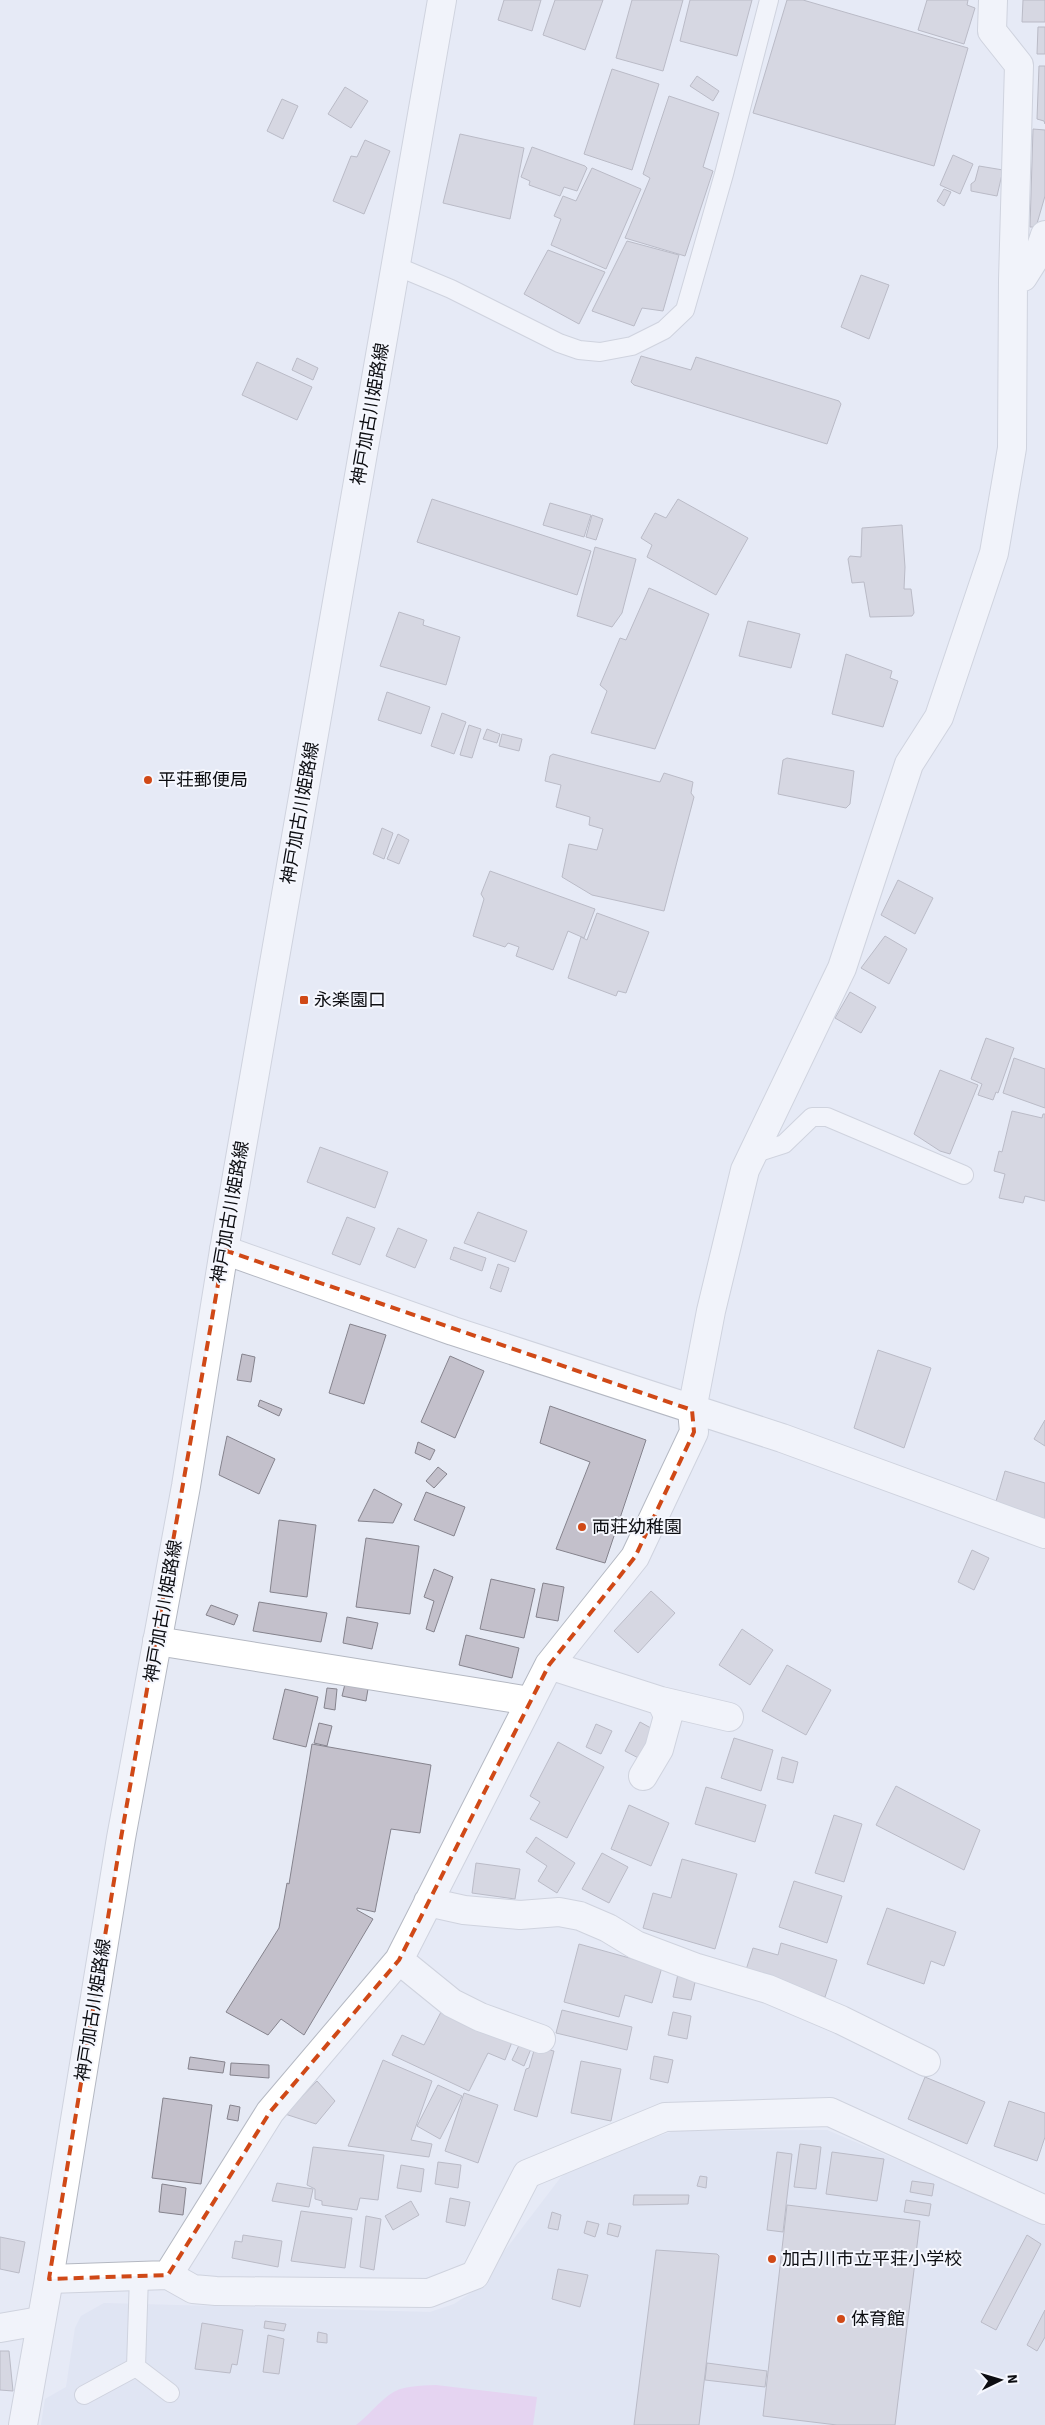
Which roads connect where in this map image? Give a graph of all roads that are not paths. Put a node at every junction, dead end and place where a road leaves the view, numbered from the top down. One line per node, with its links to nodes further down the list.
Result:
1 (442, 0): 5 (street, 神戸加古川姫路線)
2 (769, 0): 5 (lane)
3 (993, 0): 6 (street)
4 (1045, 235): 6 (street)
5 (396, 266): 9 (street, 神戸加古川姫路線)
6 (1013, 280): 7 (street)
7 (753, 1154): 8 (lane); 10 (street)
8 (964, 1175)
9 (224, 1250): 10 (street); 12 (street, 神戸加古川姫路線)
10 (692, 1410): 11 (street); 13 (street)
11 (1045, 1534)
12 (157, 1641): 14 (street); 25 (street, 神戸加古川姫路線)
13 (549, 1665): 14 (street); 15 (street)
14 (530, 1701): 18 (street)
15 (661, 1701): 16 (street); 17 (street)
16 (729, 1717)
17 (643, 1776)
18 (428, 1902): 19 (street); 21 (street)
19 (399, 1960): 20 (street); 23 (street)
20 (542, 2039)
21 (926, 2062)
22 (1045, 2210): 23 (street)
23 (168, 2275): 24 (street)
24 (139, 2276): 25 (street); 28 (lane)
25 (49, 2279): 26 (street, 神戸加古川姫路線)
26 (40, 2321): 27 (street); 31 (street, 神戸加古川姫路線)
27 (0, 2328)
28 (136, 2367): 29 (lane); 30 (lane)
29 (170, 2394)
30 (84, 2395)
31 (23, 2425)

